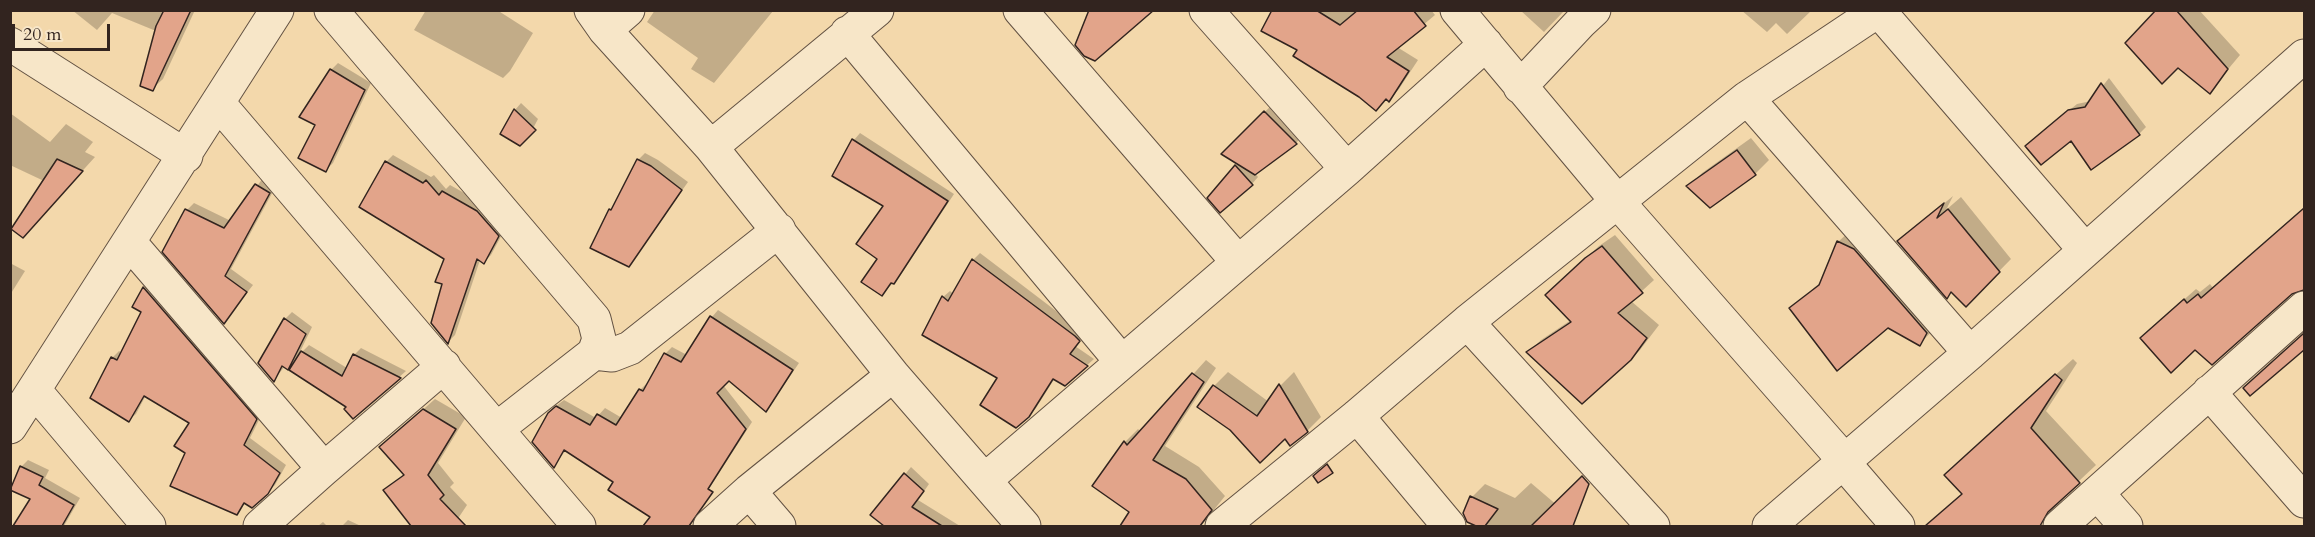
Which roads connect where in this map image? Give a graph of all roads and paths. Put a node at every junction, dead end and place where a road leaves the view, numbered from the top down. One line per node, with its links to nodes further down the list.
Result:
1 (277, 10): 16 (street)
2 (331, 10): 27 (street)
3 (877, 10): 10 (street)
4 (1206, 10): 19 (street)
5 (1457, 10): 12 (street)
6 (1594, 10): 14 (street)
7 (1879, 11): 15 (street); 23 (street)
8 (1027, 13): 24 (street)
9 (608, 17): 17 (street)
10 (847, 33): 17 (street); 29 (street)
11 (10, 44): 18 (street)
12 (1486, 44): 14 (street); 19 (street)
13 (2304, 56): 23 (street)
14 (1520, 87): 20 (street)
15 (1747, 98): 20 (street); 28 (street)
16 (219, 104): 18 (street); 30 (street)
17 (711, 147): 21 (street)
18 (186, 156): 22 (street)
19 (1347, 169): 24 (street)
20 (1617, 201): 26 (street); 37 (street)
21 (779, 230): 27 (street); 31 (street)
22 (130, 243): 32 (street); 38 (street)
23 (2085, 250): 28 (street)
24 (1238, 262): 29 (street)
25 (2304, 308): 33 (street)
26 (1467, 322): 34 (street); 52 (street)
27 (594, 353): 36 (street)
28 (1970, 353): 37 (street)
29 (1121, 361): 39 (street)
30 (444, 366): 36 (street); 38 (street)
31 (893, 375): 39 (street); 40 (street)
32 (35, 391): 35 (street); 44 (street)
33 (2209, 392): 41 (street); 42 (street)
34 (1357, 416): 43 (street); 51 (street)
35 (10, 427)
36 (498, 428): 46 (street)
37 (1843, 462): 53 (street); 54 (street)
38 (324, 469): 45 (street)
39 (985, 480): 49 (street)
40 (749, 491): 47 (street); 48 (street)
41 (2097, 493): 55 (street); 56 (street)
42 (2304, 501)
43 (1256, 516): 50 (street)
44 (149, 526)
45 (260, 526)
46 (579, 526)
47 (710, 526)
48 (779, 526)
49 (1024, 526)
50 (1222, 526)
51 (1449, 526)
52 (1653, 526)
53 (1769, 526)
54 (1898, 526)
55 (2060, 526)
56 (2126, 526)

